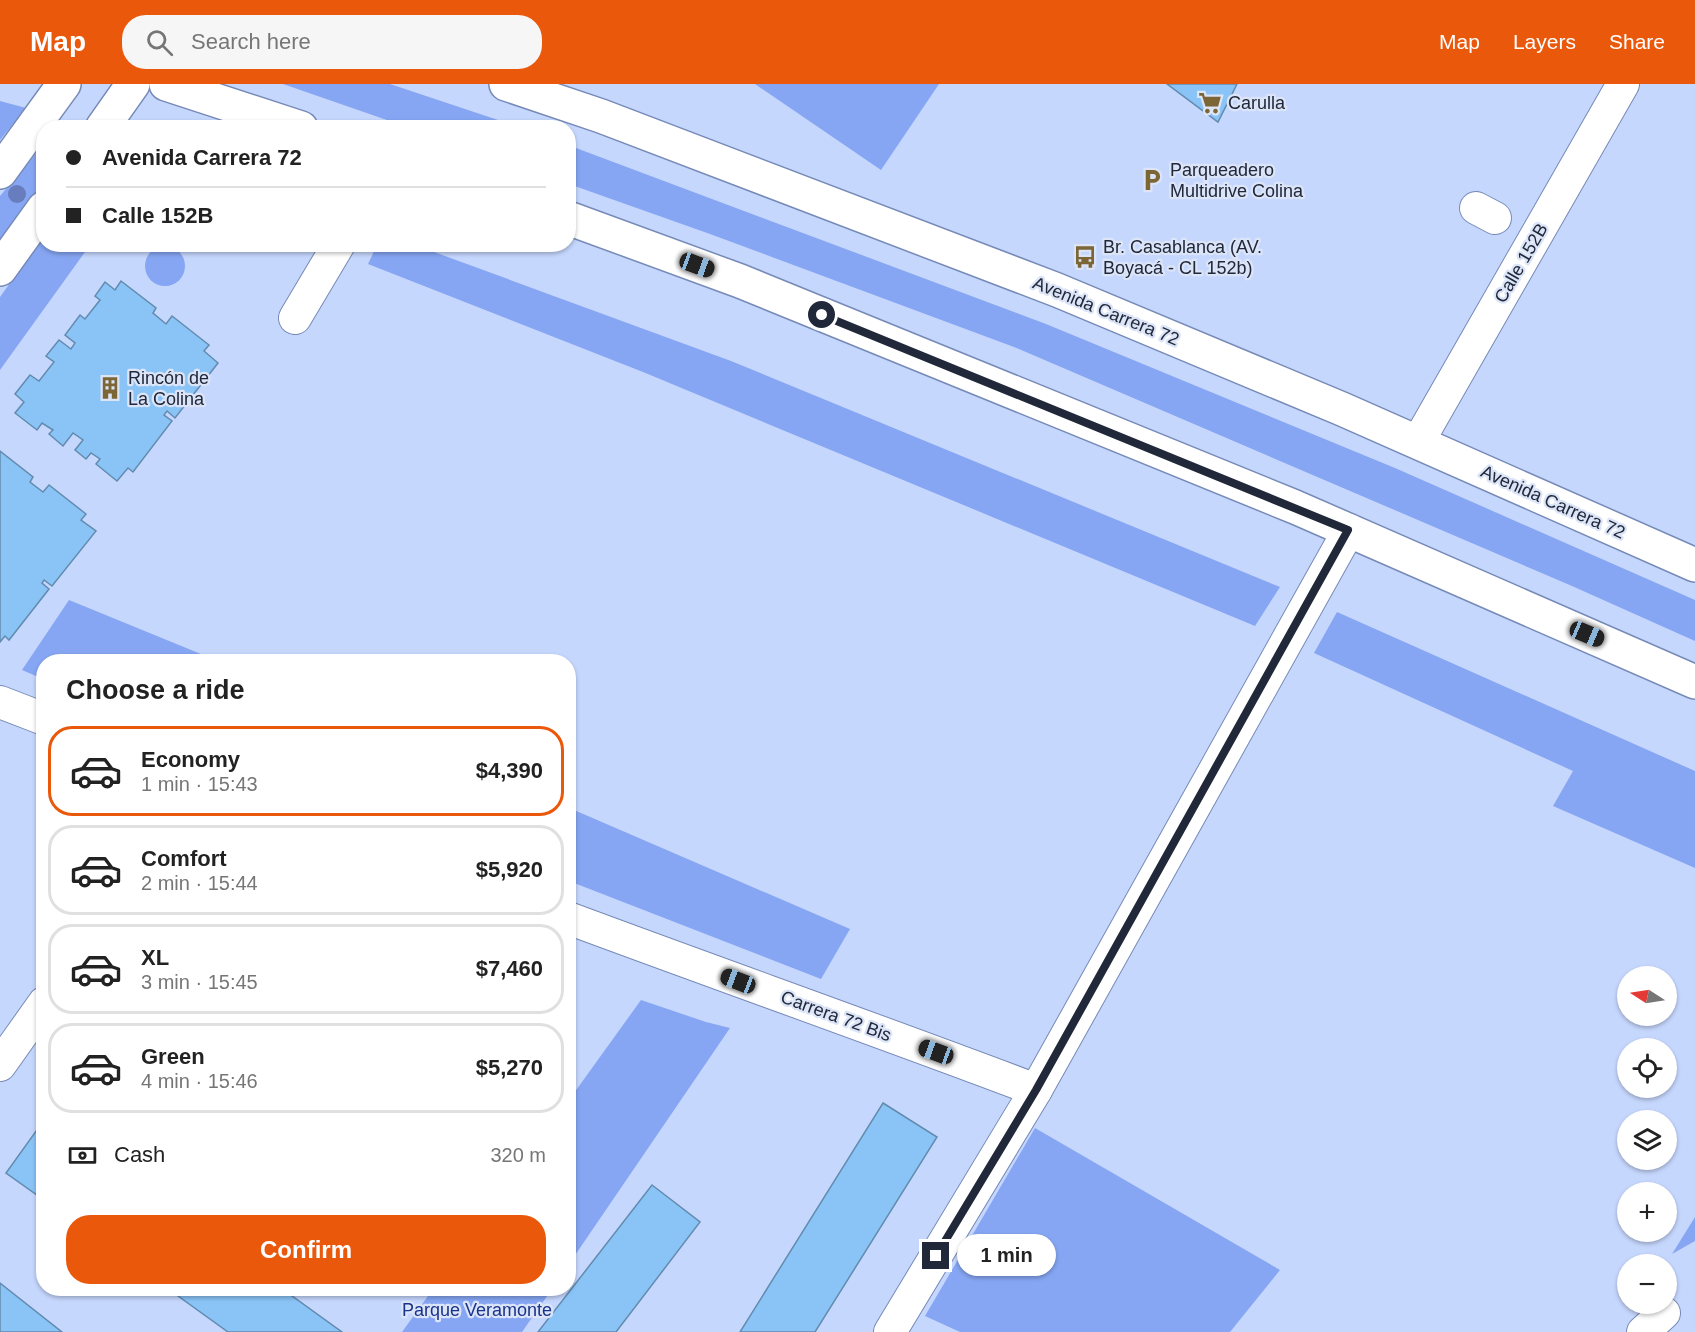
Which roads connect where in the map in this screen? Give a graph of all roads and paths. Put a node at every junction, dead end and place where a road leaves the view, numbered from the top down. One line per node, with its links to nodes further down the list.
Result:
1 (64, 84): 6 (main road)
2 (133, 84): 7 (main road)
3 (166, 84): 8 (main road)
4 (506, 84): 16 (main road, Avenida Carrera 72)
5 (1623, 84): 16 (street, Calle 152B)
6 (38, 120)
7 (108, 120)
8 (276, 120)
9 (36, 122): 10 (main road)
10 (0, 172)
11 (36, 219): 14 (main road)
12 (576, 221): 17 (main road)
13 (334, 252): 15 (street)
14 (0, 269)
15 (295, 318)
16 (1418, 442): 18 (main road, Avenida Carrera 72)
17 (1348, 530): 19 (main road); 25 (street)
18 (1695, 565)
19 (1695, 682)
20 (0, 702): 21 (street)
21 (36, 715)
22 (576, 921): 25 (street, Carrera 72 Bis)
23 (36, 1014): 24 (street)
24 (0, 1065)
25 (1036, 1090): 26 (street)
26 (890, 1332)

